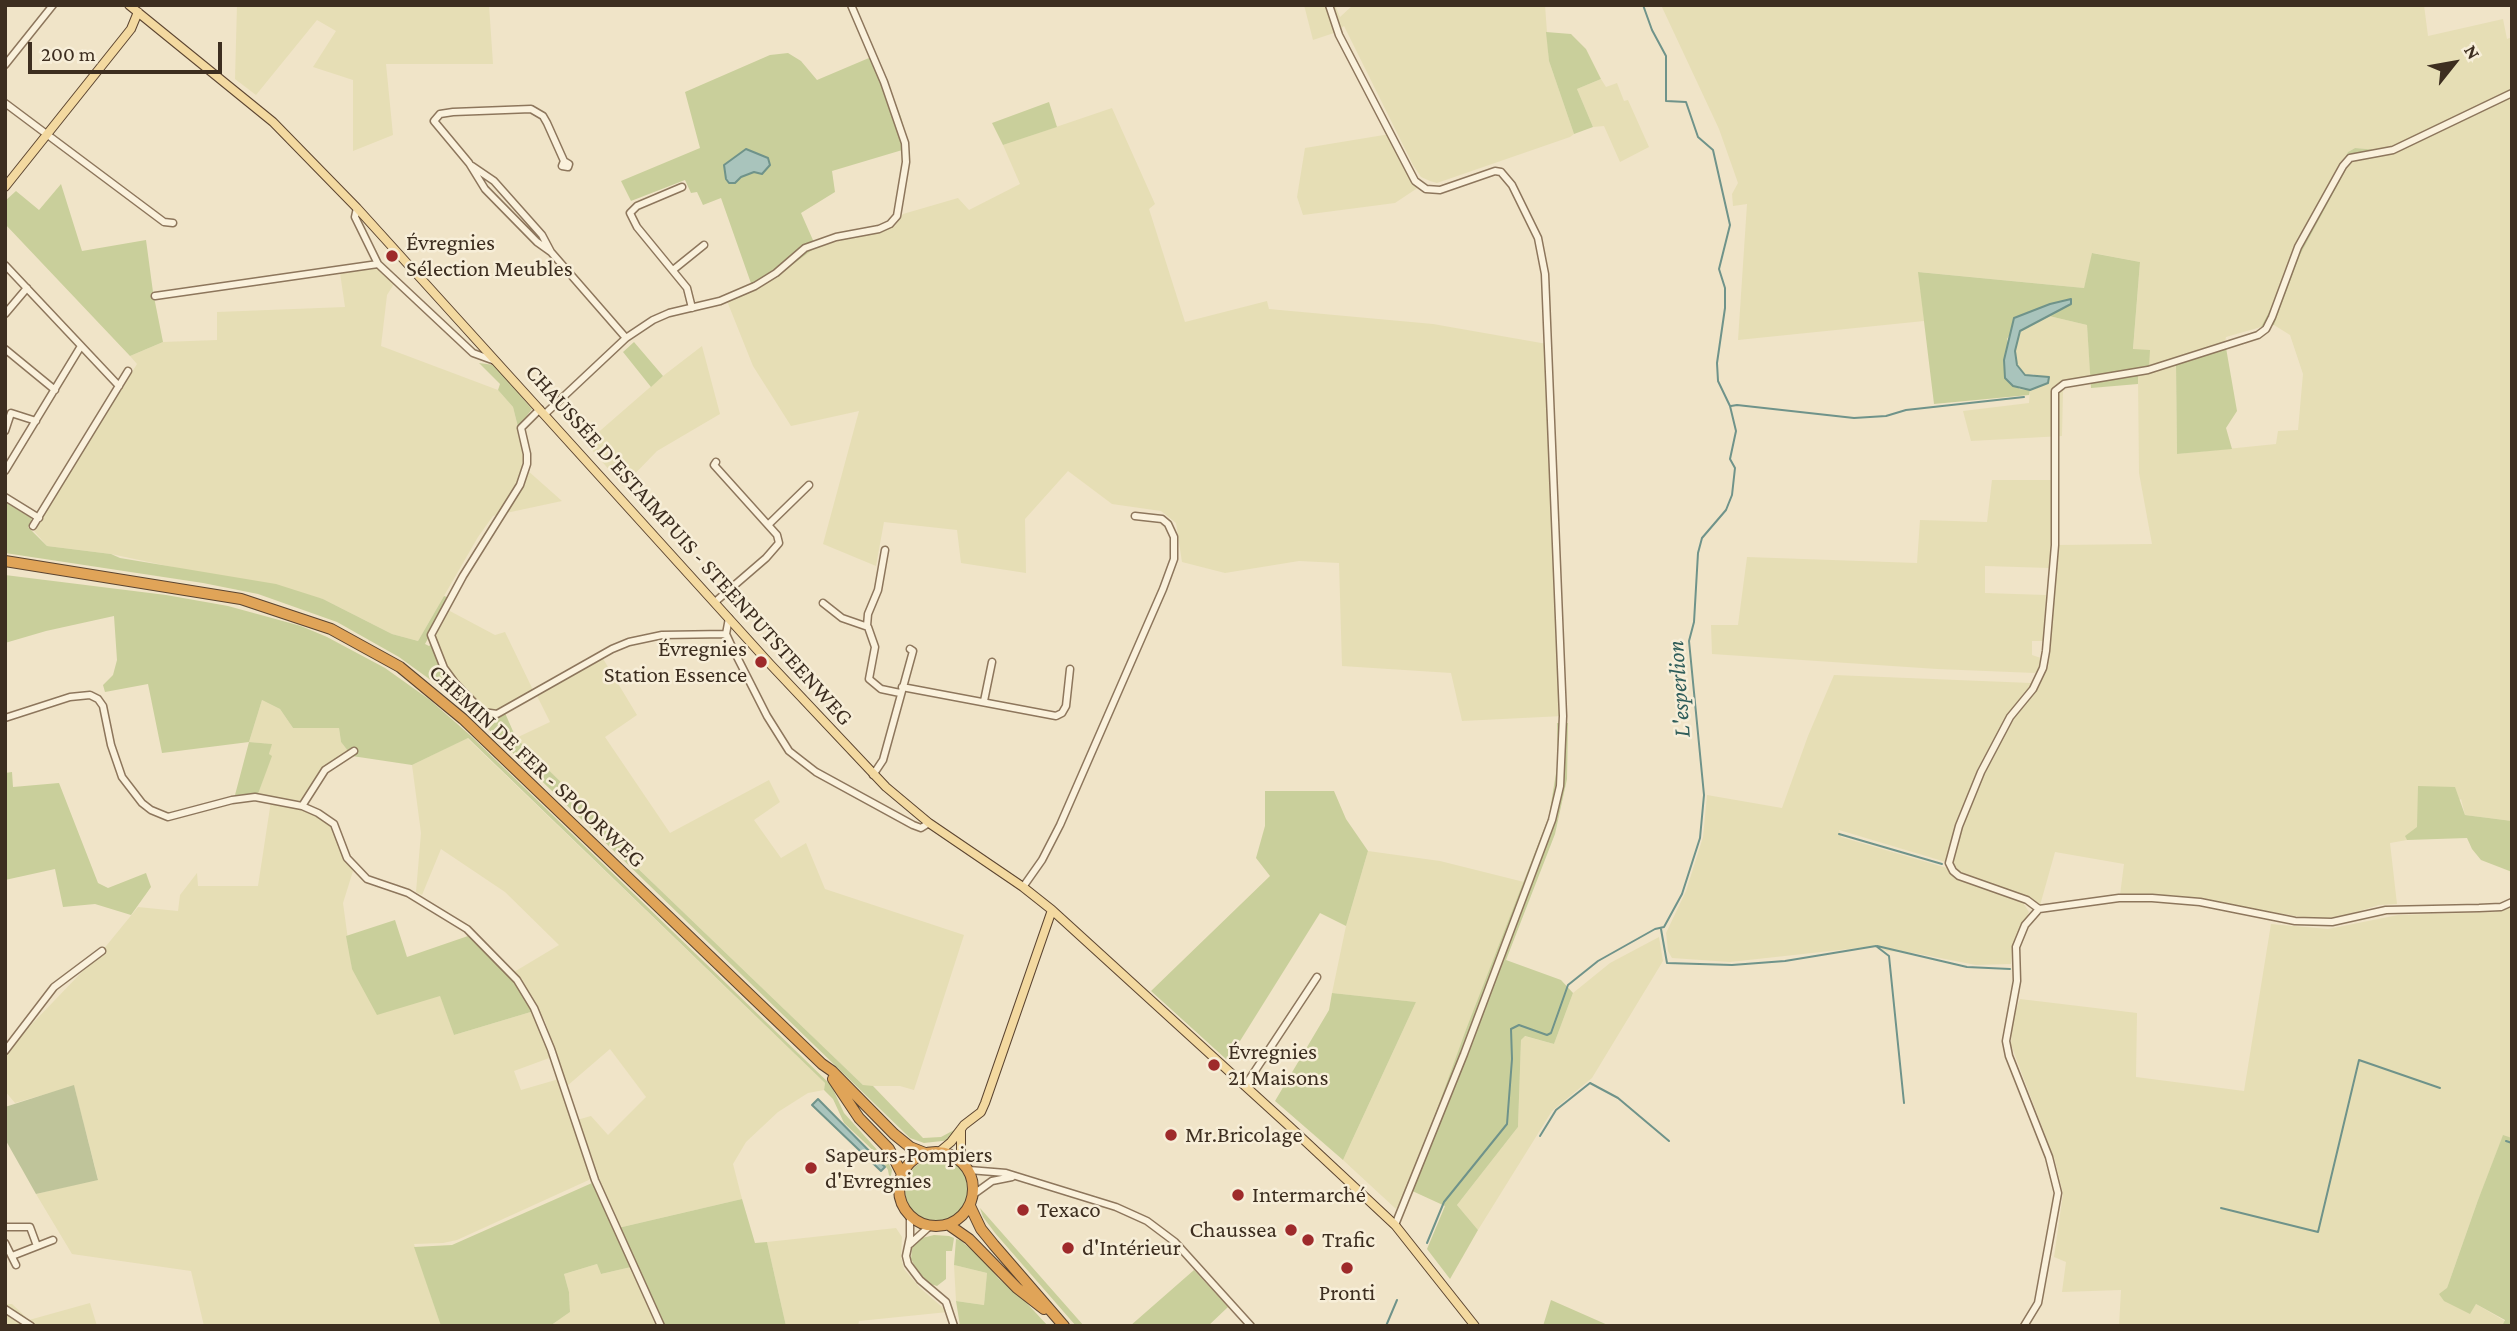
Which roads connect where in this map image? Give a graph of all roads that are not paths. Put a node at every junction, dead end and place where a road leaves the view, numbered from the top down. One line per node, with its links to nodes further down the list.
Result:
1 (53, 5): 6 (street)
2 (129, 5): 5 (main road, CHAUSSÉE D'ESTAIMPUIS - STEENPUTSTEENWEG)
3 (851, 5): 23 (street)
4 (1329, 5): 80 (street)
5 (138, 8): 9 (main road); 14 (main road, CHAUSSÉE D'ESTAIMPUIS - STEENPUTSTEENWEG)
6 (5, 65)
7 (2512, 93): 62 (street)
8 (5, 103): 9 (street)
9 (48, 134): 12 (main road); 15 (street)
10 (564, 161): 11 (street)
11 (469, 163): 17 (street); 17 (street)
12 (5, 187)
13 (682, 187): 20 (street)
14 (357, 208): 18 (street); 28 (main road, CHAUSSÉE D'ESTAIMPUIS - STEENPUTSTEENWEG)
15 (173, 223)
16 (704, 245): 20 (street)
17 (551, 252): 25 (street)
18 (378, 264): 22 (street); 28 (street)
19 (5, 265): 21 (street)
20 (673, 270): 23 (street)
21 (27, 288): 24 (street); 26 (street)
22 (155, 296)
23 (692, 308): 25 (street)
24 (5, 314)
25 (626, 338): 32 (street)
26 (81, 346): 30 (street); 31 (street)
27 (5, 349): 31 (street)
28 (495, 361): 32 (main road, CHAUSSÉE D'ESTAIMPUIS - STEENPUTSTEENWEG)
29 (128, 371): 30 (street)
30 (119, 386): 40 (street)
31 (55, 390): 33 (street)
32 (542, 412): 45 (main road, CHAUSSÉE D'ESTAIMPUIS - STEENPUTSTEENWEG); 49 (street)
33 (36, 421): 34 (street); 36 (street)
34 (5, 431)
35 (716, 462): 41 (street)
36 (6, 468)
37 (809, 485): 41 (street)
38 (5, 497): 40 (street)
39 (1135, 516): 60 (street)
40 (38, 518): 42 (street)
41 (768, 525): 45 (street)
42 (33, 526)
43 (885, 550): 48 (street)
44 (5, 561): 67 (highway, CHEMIN DE FER - SPOORWEG)
45 (715, 602): 47 (main road, CHAUSSÉE D'ESTAIMPUIS - STEENPUTSTEENWEG)
46 (822, 603): 48 (street)
47 (729, 618): 49 (street); 57 (main road, CHAUSSÉE D'ESTAIMPUIS - STEENPUTSTEENWEG)
48 (867, 626): 53 (street)
49 (726, 634): 59 (street)
50 (910, 649): 53 (street)
51 (992, 662): 54 (street)
52 (1070, 669): 54 (street)
53 (901, 690): 54 (street); 57 (street)
54 (984, 701)
55 (5, 718): 58 (street)
56 (354, 751): 58 (street)
57 (873, 775): 59 (main road, CHAUSSÉE D'ESTAIMPUIS - STEENPUTSTEENWEG)
58 (302, 806): 92 (street)
59 (929, 823): 60 (main road, CHAUSSÉE D'ESTAIMPUIS - STEENPUTSTEENWEG)
60 (1023, 887): 63 (main road, CHAUSSÉE D'ESTAIMPUIS - STEENPUTSTEENWEG)
61 (2512, 902): 62 (street)
62 (2039, 909): 96 (street)
63 (1052, 910): 68 (main road, CHAUSSÉE D'ESTAIMPUIS - STEENPUTSTEENWEG); 69 (main road)
64 (102, 951): 66 (street)
65 (1317, 977): 68 (street)
66 (5, 1051)
67 (822, 1065): 71 (highway, CHEMIN DE FER - SPOORWEG); 74 (highway, CHEMIN DE FER - SPOORWEG)
68 (1245, 1086): 80 (main road, CHAUSSÉE D'ESTAIMPUIS - STEENPUTSTEENWEG)
69 (961, 1129): 70 (main road); 72 (main road)
70 (940, 1152): 71 (highway); 72 (highway)
71 (925, 1153): 74 (highway)
72 (961, 1161): 73 (highway)
73 (969, 1170): 75 (street); 76 (highway)
74 (902, 1174): 78 (highway, CHEMIN DE FER - SPOORWEG)
75 (1013, 1177): 76 (street); 94 (street)
76 (974, 1194): 77 (highway)
77 (970, 1206): 79 (highway); 90 (highway)
78 (910, 1215): 81 (highway); 85 (street)
79 (949, 1224): 81 (highway); 90 (highway)
80 (1395, 1225): 95 (main road, CHAUSSÉE D'ESTAIMPUIS - STEENPUTSTEENWEG)
81 (930, 1226): 85 (street)
82 (5, 1227): 86 (street)
83 (53, 1240): 86 (street)
84 (5, 1243): 87 (street)
85 (909, 1245): 93 (street)
86 (37, 1246): 87 (street)
87 (12, 1256): 88 (street)
88 (16, 1265)
89 (5, 1309): 91 (street)
90 (1061, 1322)
91 (31, 1326)
92 (661, 1326)
93 (954, 1326)
94 (1251, 1326)
95 (1475, 1326)
96 (2024, 1326)

